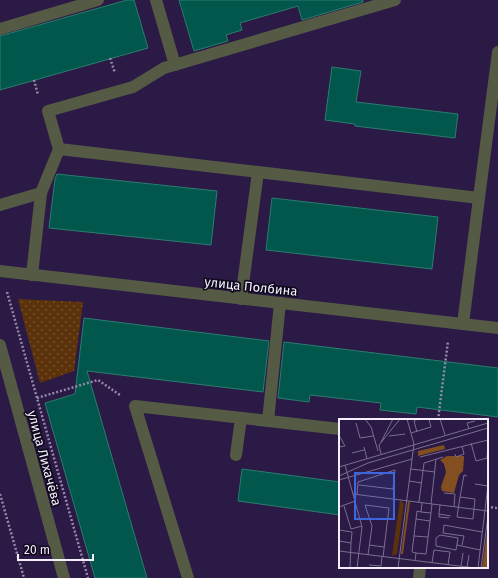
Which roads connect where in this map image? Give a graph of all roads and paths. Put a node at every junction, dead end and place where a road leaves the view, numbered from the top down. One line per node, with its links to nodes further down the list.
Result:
1 (98, 0): 5 (street)
2 (156, 0): 7 (street)
3 (395, 0): 4 (street)
4 (368, 4): 7 (street)
5 (0, 29)
6 (498, 52): 13 (street)
7 (175, 65): 10 (street)
8 (34, 80): 9 (path)
9 (40, 99)
10 (59, 149): 11 (street); 12 (street)
11 (258, 172): 13 (street); 18 (street)
12 (41, 193): 14 (street); 16 (street)
13 (479, 198): 20 (street)
14 (0, 205)
15 (0, 271): 16 (street, улица Полбина)
16 (32, 275): 18 (street, улица Полбина)
17 (6, 286): 24 (path)
18 (241, 299): 19 (street, улица Полбина)
19 (280, 303): 20 (street, улица Полбина); 28 (street)
20 (463, 324): 21 (street, улица Полбина)
21 (498, 328)
22 (448, 339): 27 (path)
23 (0, 346): 36 (street, улица Лихачёва)
24 (37, 398): 25 (path); 37 (path)
25 (135, 406): 26 (street); 38 (street)
26 (241, 418): 28 (street); 30 (street)
27 (438, 419)
28 (268, 421): 29 (street)
29 (339, 429)
30 (236, 455)
31 (0, 494): 35 (path)
32 (488, 506): 33 (path)
33 (498, 508)
34 (420, 568): 39 (street)
35 (24, 578)
36 (64, 578)
37 (88, 578)
38 (188, 578)
39 (419, 578)

